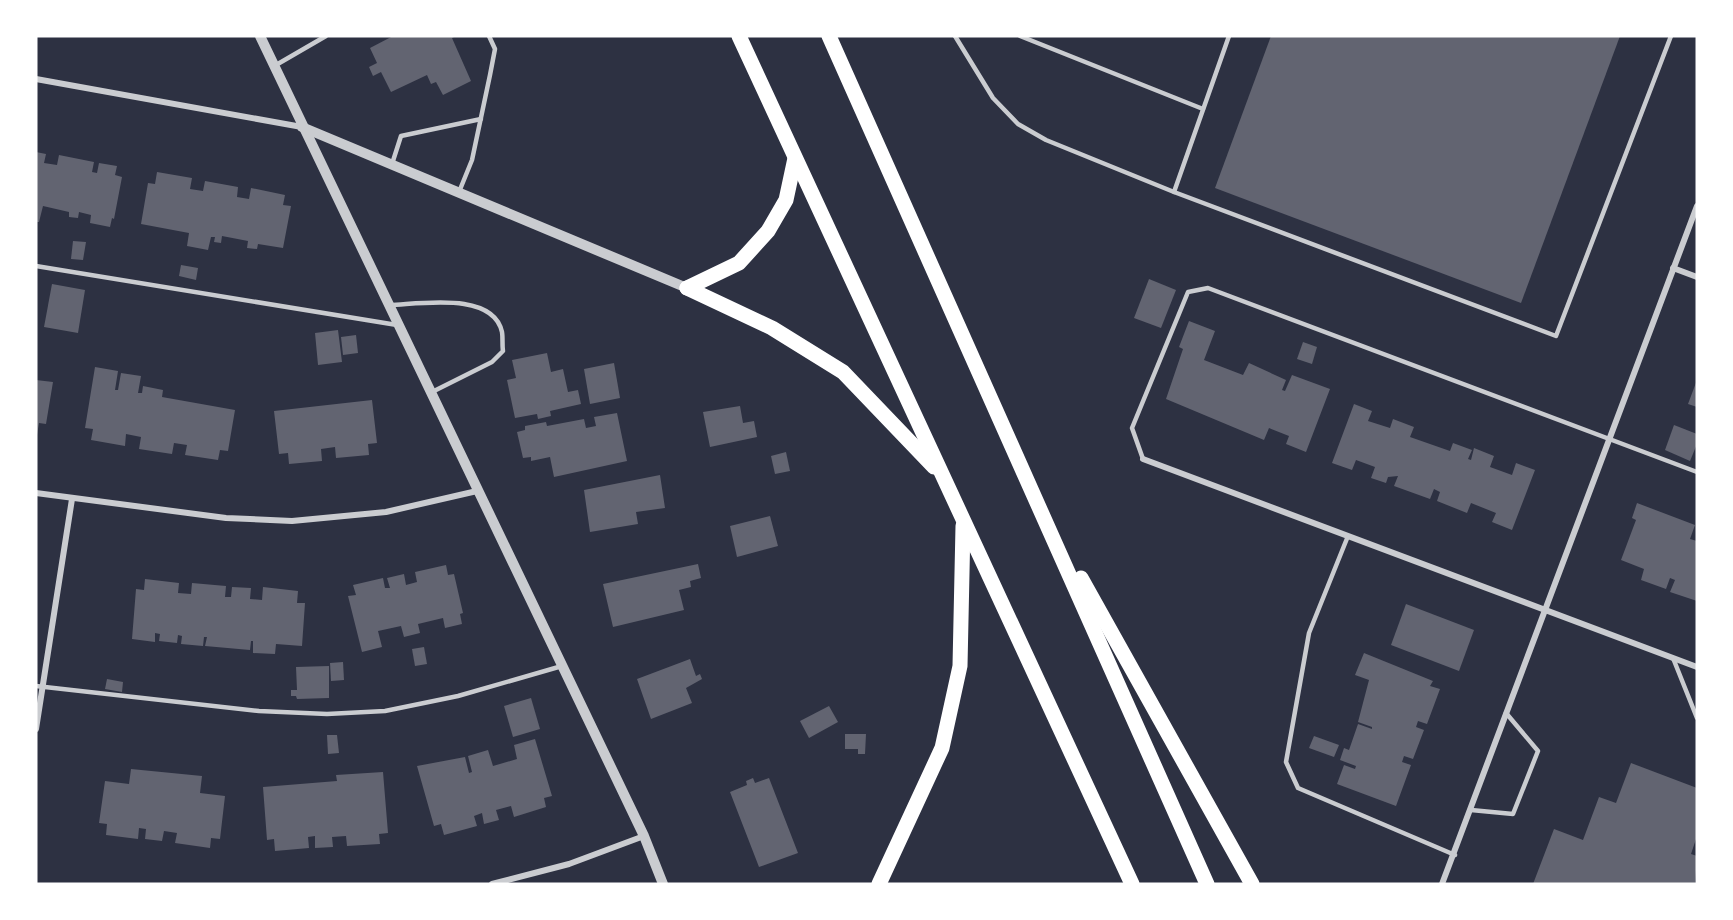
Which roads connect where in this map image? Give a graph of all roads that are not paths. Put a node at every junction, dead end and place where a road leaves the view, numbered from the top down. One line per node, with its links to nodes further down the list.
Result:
1 (260, 36): 10 (street)
2 (326, 36): 10 (lane)
3 (489, 36): 13 (lane)
4 (739, 36): 15 (main road)
5 (829, 36): 33 (main road)
6 (956, 36): 17 (lane)
7 (1020, 36): 12 (lane)
8 (1229, 36): 12 (lane)
9 (1671, 36): 17 (lane)
10 (273, 66): 14 (street)
11 (36, 79): 14 (street)
12 (1203, 109): 17 (lane)
13 (481, 119): 16 (lane); 18 (lane)
14 (302, 127): 16 (street); 24 (street)
15 (795, 158): 23 (main road); 30 (main road)
16 (391, 166): 18 (street)
17 (1174, 192)
18 (458, 194): 23 (street)
19 (1697, 206): 21 (street)
20 (36, 266): 25 (lane)
21 (1673, 268): 22 (street); 27 (street)
22 (1697, 277)
23 (687, 288): 30 (main road)
24 (388, 306): 25 (street); 26 (lane)
25 (397, 325): 26 (street)
26 (430, 392): 31 (street)
27 (1610, 440): 28 (lane); 29 (lane); 37 (street)
28 (1143, 459): 36 (street)
29 (1697, 472)
30 (944, 477): 35 (main road)
31 (477, 491): 34 (street); 39 (street)
32 (36, 493): 34 (street)
33 (1034, 495): 52 (main road); 53 (main road)
34 (72, 499): 41 (street)
35 (963, 520): 50 (main road); 51 (main road)
36 (1348, 536): 37 (street); 47 (lane)
37 (1543, 609): 38 (street); 42 (street)
38 (1673, 658): 40 (street); 43 (lane)
39 (562, 666): 41 (lane); 46 (street)
40 (1697, 667)
41 (39, 686): 44 (street)
42 (1506, 713): 45 (street); 45 (lane)
43 (1697, 718)
44 (36, 729)
45 (1471, 810): 47 (street)
46 (644, 836): 48 (street); 49 (street)
47 (1455, 855): 54 (street)
48 (492, 884)
49 (663, 884)
50 (879, 884)
51 (1132, 884)
52 (1208, 884)
53 (1252, 884)
54 (1442, 884)

